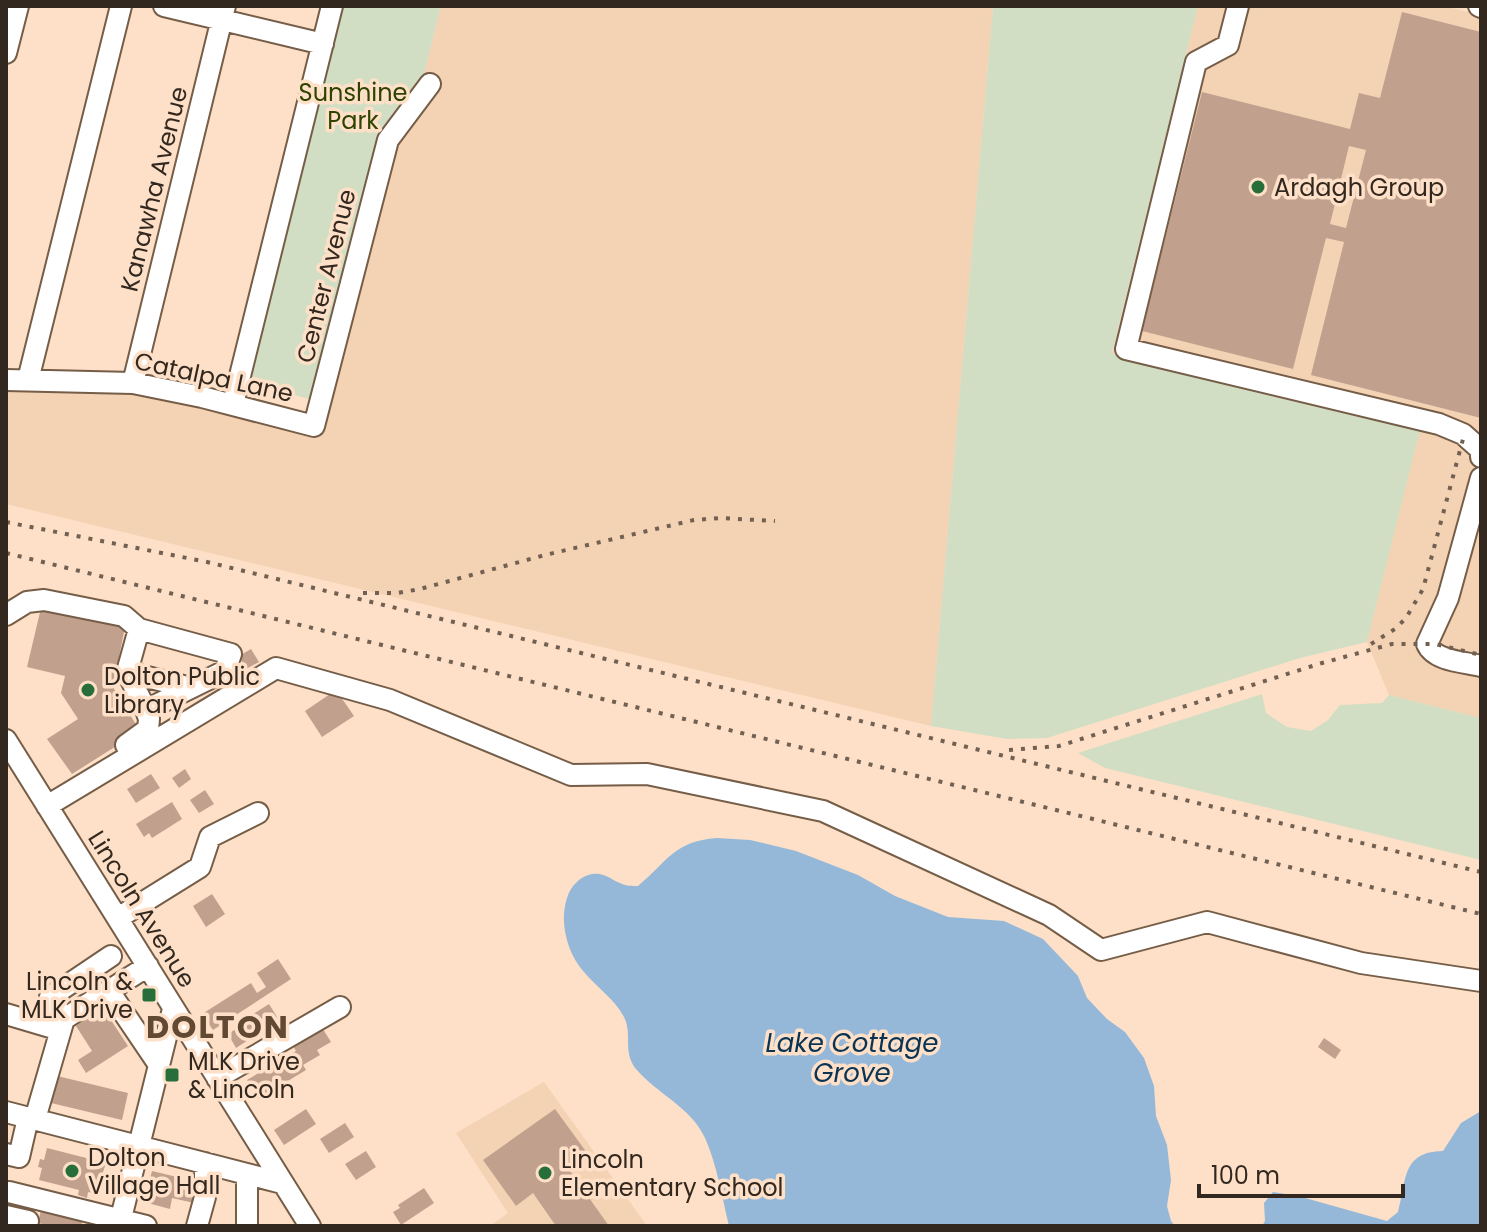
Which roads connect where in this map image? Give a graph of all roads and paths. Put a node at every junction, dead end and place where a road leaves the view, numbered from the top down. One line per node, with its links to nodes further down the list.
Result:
1 (18, 6): 8 (street)
2 (121, 6): 11 (street)
3 (164, 6): 6 (street)
4 (332, 6): 7 (street)
5 (1238, 6): 15 (street)
6 (223, 13): 7 (street); 12 (street, Kanawha Avenue)
7 (323, 44): 13 (street)
8 (6, 53)
9 (430, 84): 14 (street, Center Avenue)
10 (6, 380): 11 (street, Catalpa Lane)
11 (28, 380): 12 (street, Catalpa Lane)
12 (133, 383): 13 (street, Catalpa Lane)
13 (233, 404): 14 (street, Catalpa Lane)
14 (314, 426)
15 (1481, 457)
16 (1481, 478): 19 (street)
17 (6, 615): 18 (street)
18 (139, 629): 20 (street); 21 (street)
19 (1481, 666)
20 (127, 672): 21 (street); 22 (street)
21 (191, 688): 22 (street)
22 (146, 710): 24 (street)
23 (6, 740): 24 (street, Lincoln Avenue)
24 (44, 802): 26 (street, Lincoln Avenue); 29 (street)
25 (258, 813): 26 (street)
26 (118, 918): 28 (street, Lincoln Avenue)
27 (111, 956): 34 (street)
28 (148, 966): 30 (street); 32 (street, Lincoln Avenue)
29 (1481, 981)
30 (109, 991): 34 (street); 35 (street)
31 (340, 1007): 36 (street)
32 (173, 1009): 35 (street); 36 (street, Lincoln Avenue)
33 (6, 1014): 34 (street)
34 (62, 1024): 38 (street)
35 (159, 1065): 39 (street)
36 (217, 1078): 43 (street, Lincoln Avenue)
37 (6, 1112): 38 (street)
38 (32, 1119): 39 (street); 40 (street)
39 (139, 1146): 41 (street); 47 (street)
40 (12, 1156): 44 (street)
41 (205, 1163): 42 (street); 49 (street)
42 (247, 1174): 43 (street); 50 (street)
43 (282, 1183): 51 (street, Lincoln Avenue)
44 (7, 1192): 47 (street)
45 (6, 1216): 46 (street)
46 (28, 1221)
47 (120, 1223): 48 (street)
48 (146, 1226)
49 (197, 1226)
50 (247, 1226)
51 (310, 1226)

